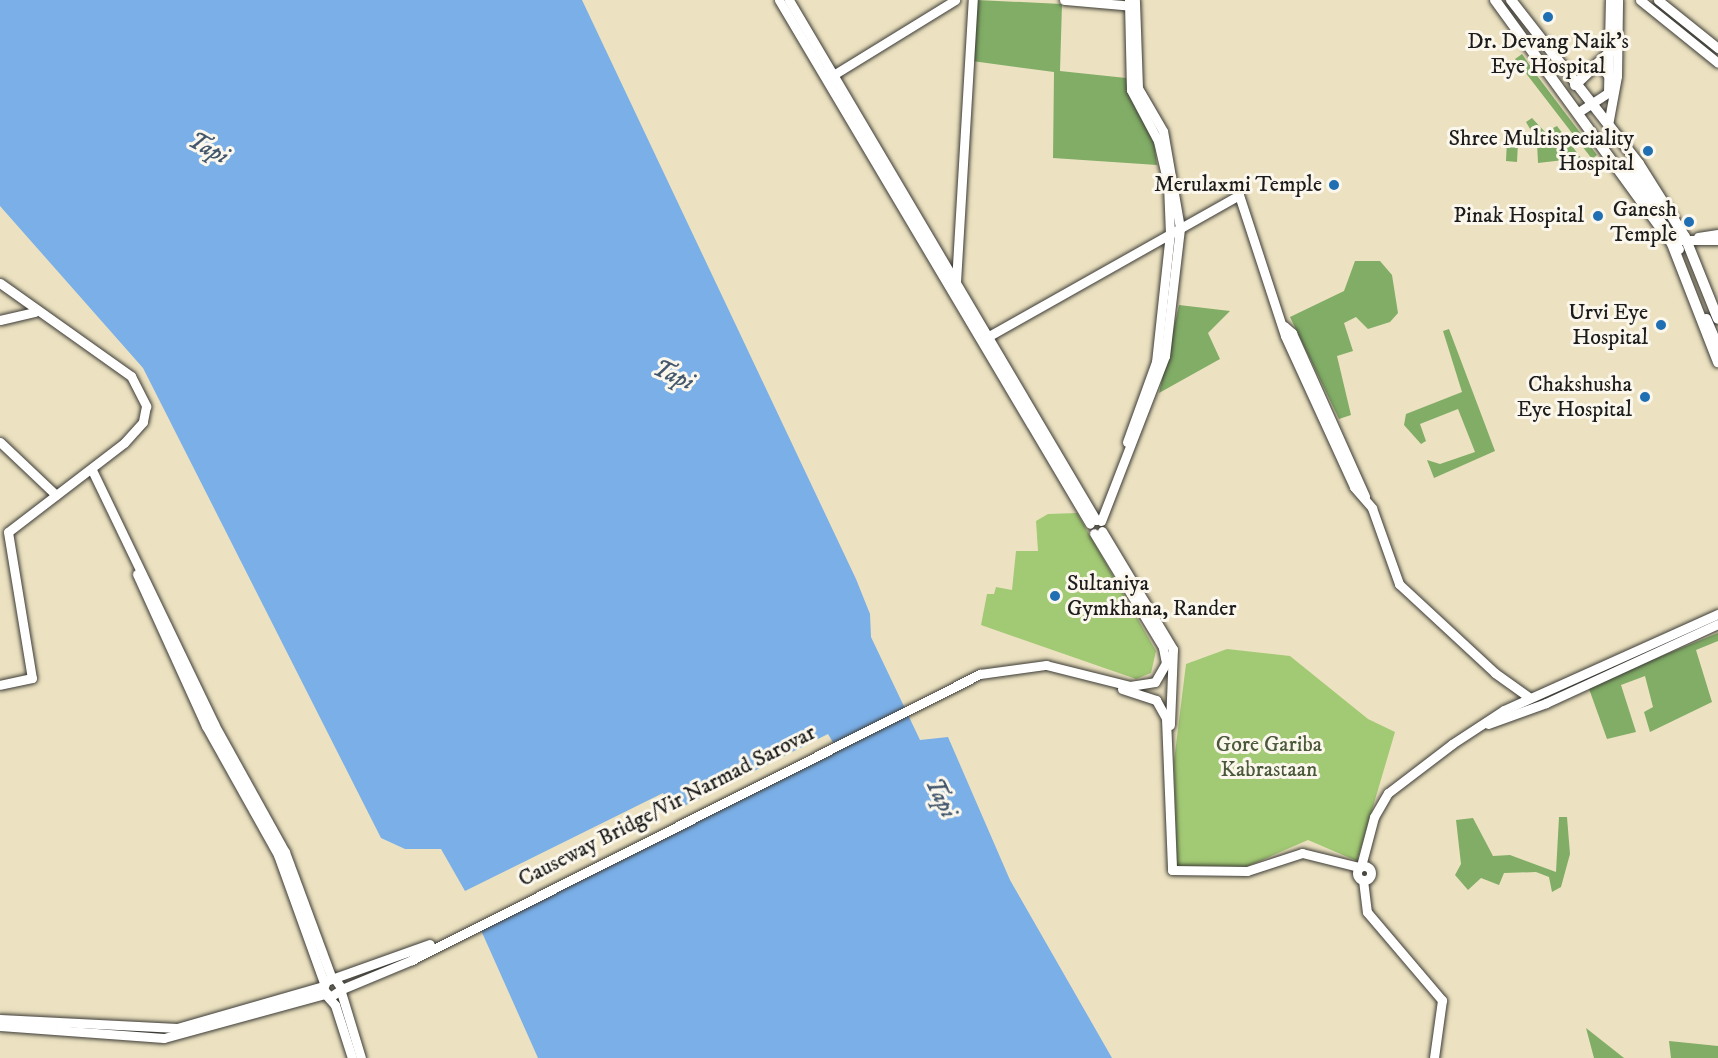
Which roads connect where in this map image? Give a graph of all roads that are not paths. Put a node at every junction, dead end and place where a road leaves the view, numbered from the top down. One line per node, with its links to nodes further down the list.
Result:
1 (779, 0): 17 (street)
2 (789, 0): 17 (street)
3 (973, 0): 30 (street)
4 (1064, 0): 12 (street)
5 (1495, 0): 21 (main road)
6 (1511, 0): 19 (main road)
7 (1610, 0): 14 (street)
8 (1618, 0): 22 (street)
9 (1640, 0): 16 (street)
10 (1658, 0): 13 (street)
11 (953, 1): 17 (street)
12 (1131, 3): 24 (street); 25 (street)
13 (1718, 48)
14 (1611, 51): 15 (main road); 18 (street)
15 (1598, 63): 18 (main road); 19 (main road)
16 (1718, 63)
17 (829, 77): 30 (street)
18 (1610, 77): 20 (street)
19 (1575, 85): 20 (main road)
20 (1594, 106): 21 (street); 22 (main road)
21 (1577, 113): 23 (main road)
22 (1608, 125): 23 (main road)
23 (1632, 170): 27 (main road); 27 (main road)
24 (1180, 228): 25 (street); 41 (street); 48 (street)
25 (1170, 234): 35 (street); 41 (street)
26 (1718, 234): 27 (street)
27 (1682, 240): 28 (street); 32 (main road); 34 (street); 36 (street); 37 (main road)
28 (1718, 240)
29 (0, 284): 31 (street)
30 (952, 285): 35 (street); 41 (street)
31 (35, 312): 33 (street); 39 (street)
32 (1718, 319)
33 (0, 320)
34 (1718, 331)
35 (989, 336): 41 (street)
36 (1718, 346)
37 (1718, 362)
38 (0, 442): 40 (street)
39 (91, 471): 40 (street); 54 (street)
40 (56, 495): 46 (street)
41 (1097, 525): 45 (street); 47 (street)
42 (1718, 614): 48 (street)
43 (1718, 624): 50 (street)
44 (1079, 671): 45 (street); 49 (street); 53 (street, Causeway Bridge/Vir Narmad Sarovar)
45 (1155, 682): 47 (street); 49 (street)
46 (0, 684)
47 (1173, 692): 49 (street); 51 (street)
48 (1530, 698): 50 (street)
49 (1156, 700): 51 (street)
50 (1486, 724): 52 (street)
51 (1169, 733): 52 (street)
52 (1360, 866): 62 (street)
53 (441, 941): 54 (street); 55 (street)
54 (328, 986): 55 (street); 55 (street); 58 (street); 59 (street); 60 (street)
55 (341, 991): 61 (street)
56 (0, 1019): 58 (street)
57 (0, 1026): 59 (street)
58 (151, 1028): 59 (street)
59 (153, 1039)
60 (352, 1058)
61 (361, 1058)
62 (1434, 1058)

